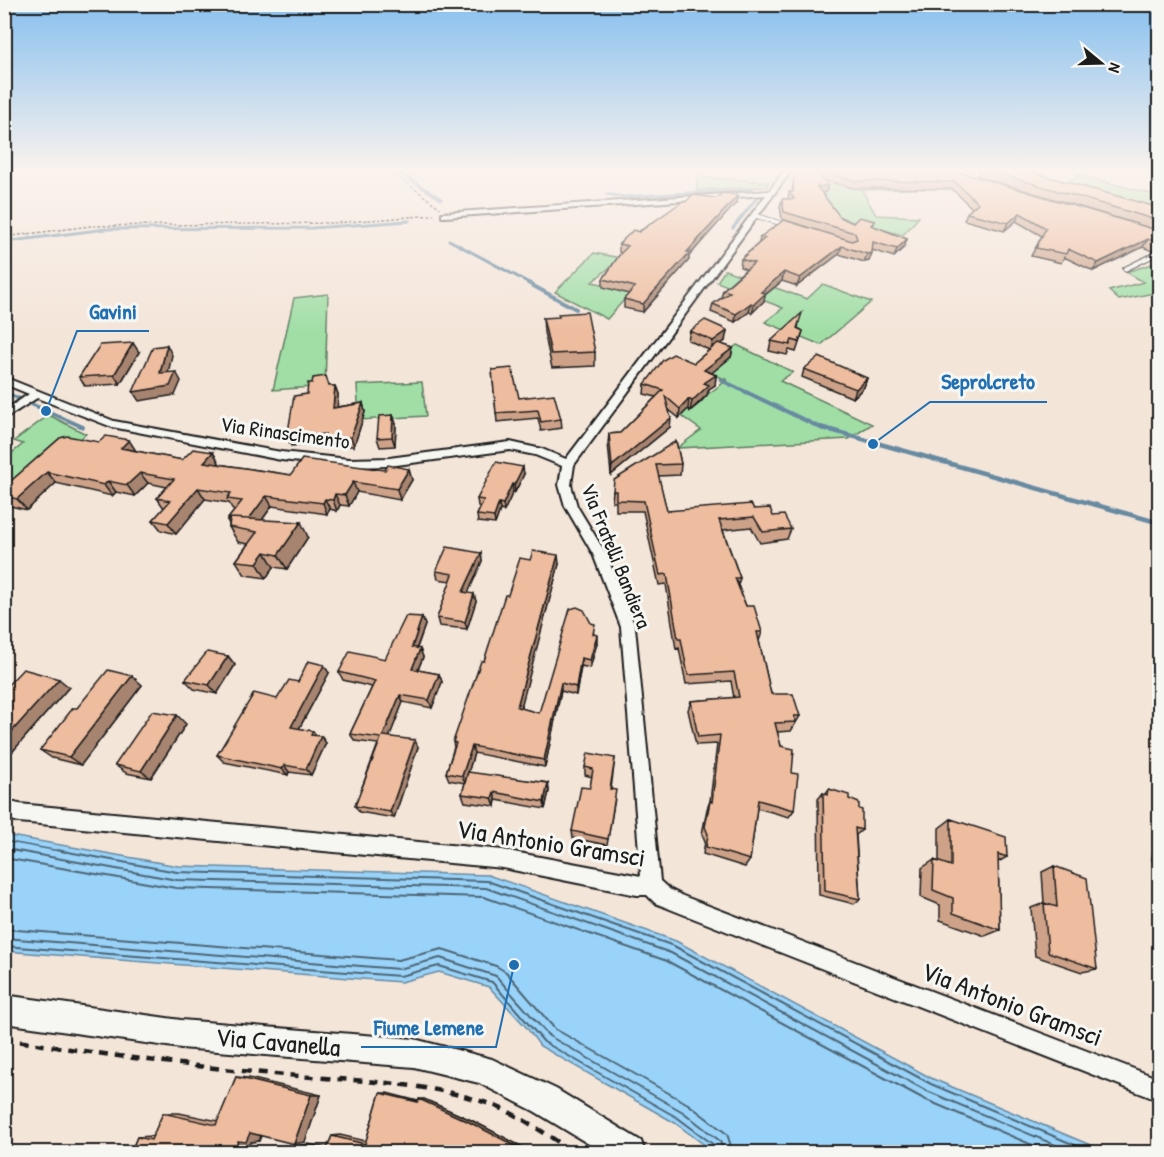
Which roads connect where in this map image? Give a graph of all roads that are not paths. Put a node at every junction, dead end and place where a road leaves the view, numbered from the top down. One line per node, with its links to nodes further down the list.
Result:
1 (747, 225): 9 (street, Via Fratelli Bandiera)
2 (785, 225): 3 (lane)
3 (797, 229)
4 (1160, 252): 5 (lane)
5 (1125, 269)
6 (4, 380): 7 (street, Via Rinascimento)
7 (36, 394): 8 (street); 9 (street, Via Rinascimento)
8 (4, 416)
9 (568, 464): 11 (street, Via Fratelli Bandiera)
10 (4, 809): 11 (street, Via Antonio Gramsci)
11 (651, 885): 13 (street, Via Antonio Gramsci)
12 (4, 1009): 14 (main road, Via Cavanella)
13 (1160, 1090)
14 (630, 1152)

